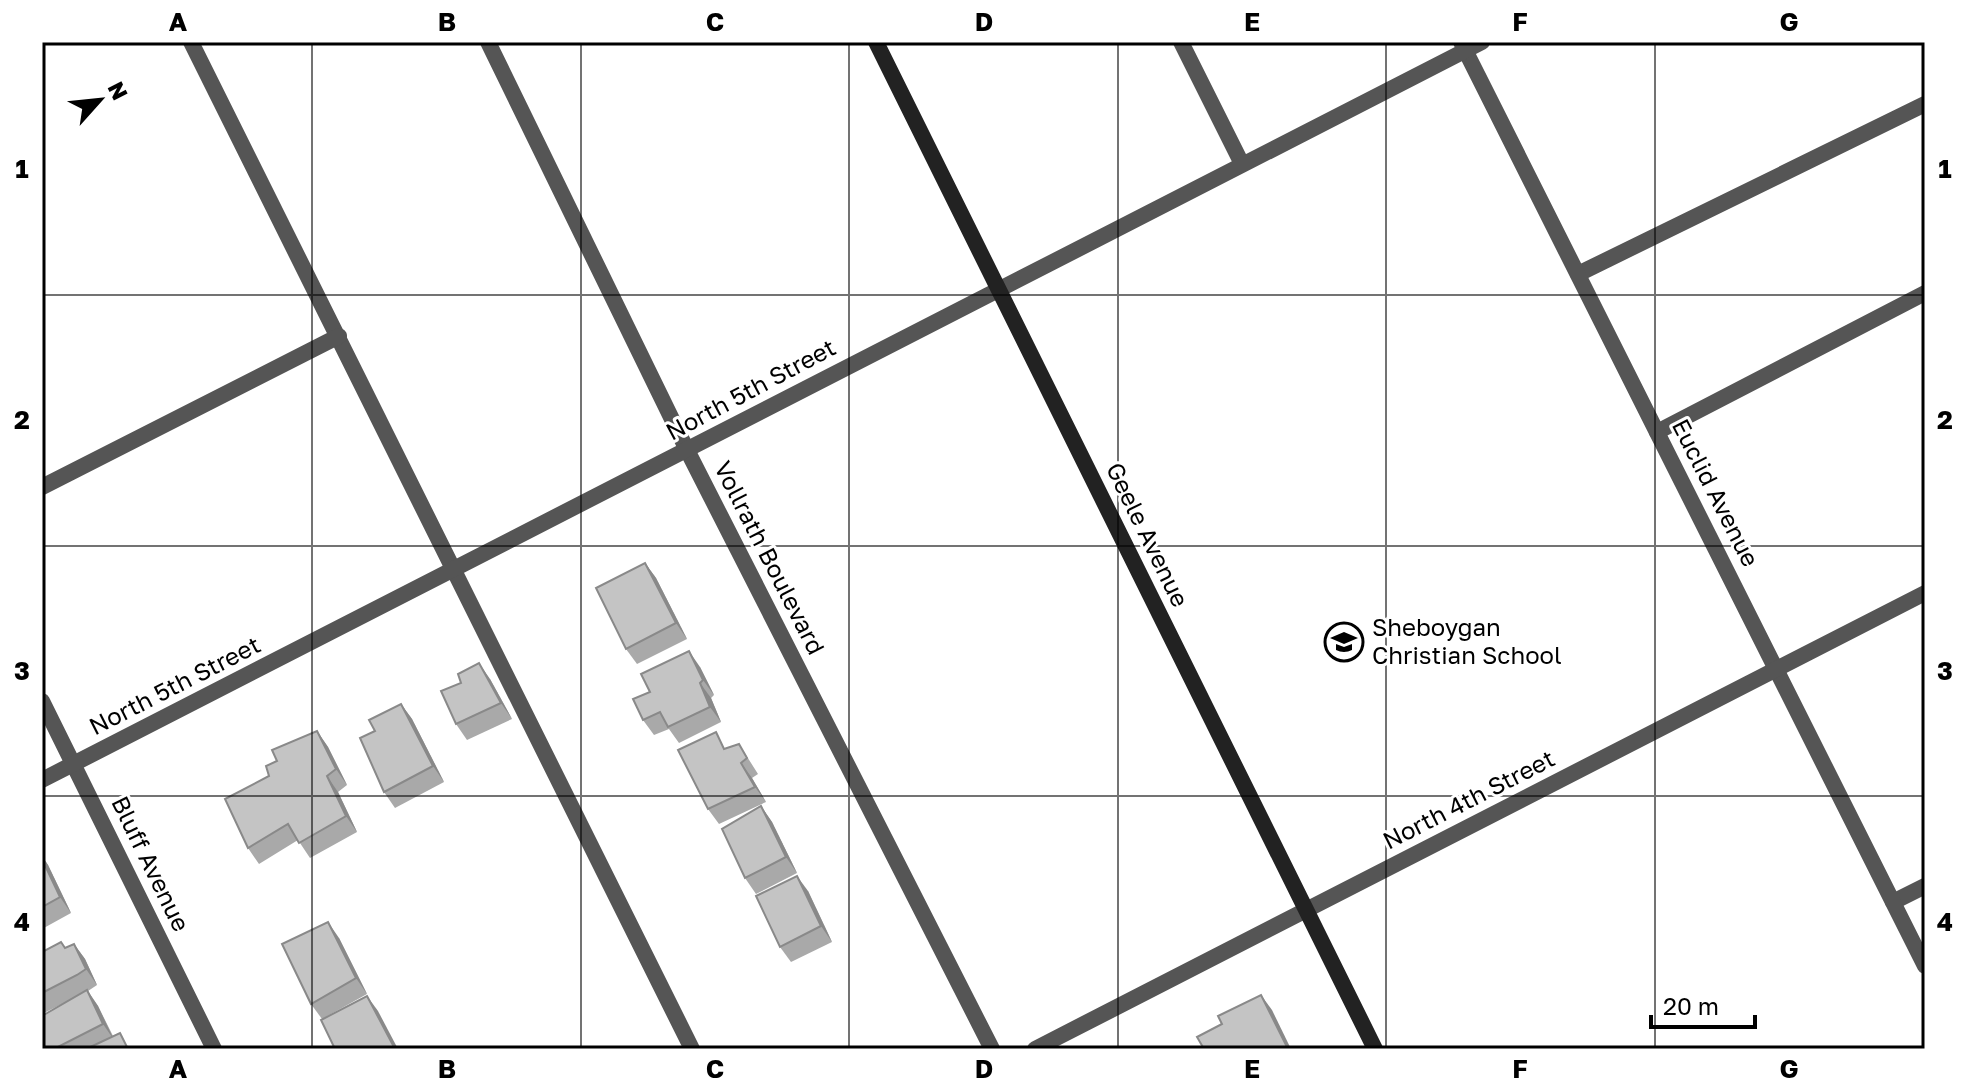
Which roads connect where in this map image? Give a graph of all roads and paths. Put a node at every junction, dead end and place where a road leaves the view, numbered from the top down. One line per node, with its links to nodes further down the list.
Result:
1 (191, 42): 12 (street)
2 (488, 42): 14 (street, Vollrath Boulevard)
3 (876, 42): 10 (street, Geele Avenue)
4 (1181, 42): 8 (street)
5 (1482, 42): 6 (street, North 5th Street)
6 (1464, 46): 8 (street, North 5th Street); 9 (street, Euclid Avenue)
7 (1925, 104): 9 (street)
8 (1242, 164): 10 (street, North 5th Street)
9 (1578, 274): 13 (street, Euclid Avenue)
10 (998, 288): 14 (street, North 5th Street); 24 (street, Geele Avenue)
11 (1925, 293): 13 (street)
12 (339, 336): 15 (street); 16 (street)
13 (1657, 432): 18 (street, Euclid Avenue)
14 (687, 450): 16 (street, North 5th Street); 28 (street, Vollrath Boulevard)
15 (42, 487)
16 (455, 571): 20 (street, North 5th Street); 27 (street)
17 (1925, 593): 18 (street, North 4th Street)
18 (1777, 669): 23 (street, Euclid Avenue); 24 (street, North 4th Street)
19 (42, 701): 20 (street, Bluff Avenue)
20 (73, 764): 21 (street, North 5th Street); 26 (street, Bluff Avenue)
21 (42, 780)
22 (1925, 886): 23 (street)
23 (1893, 902): 25 (street, Euclid Avenue)
24 (1307, 909): 29 (street, North 4th Street); 30 (street, Geele Avenue)
25 (1925, 966)
26 (214, 1049)
27 (692, 1049)
28 (992, 1049)
29 (1035, 1049)
30 (1375, 1049)

